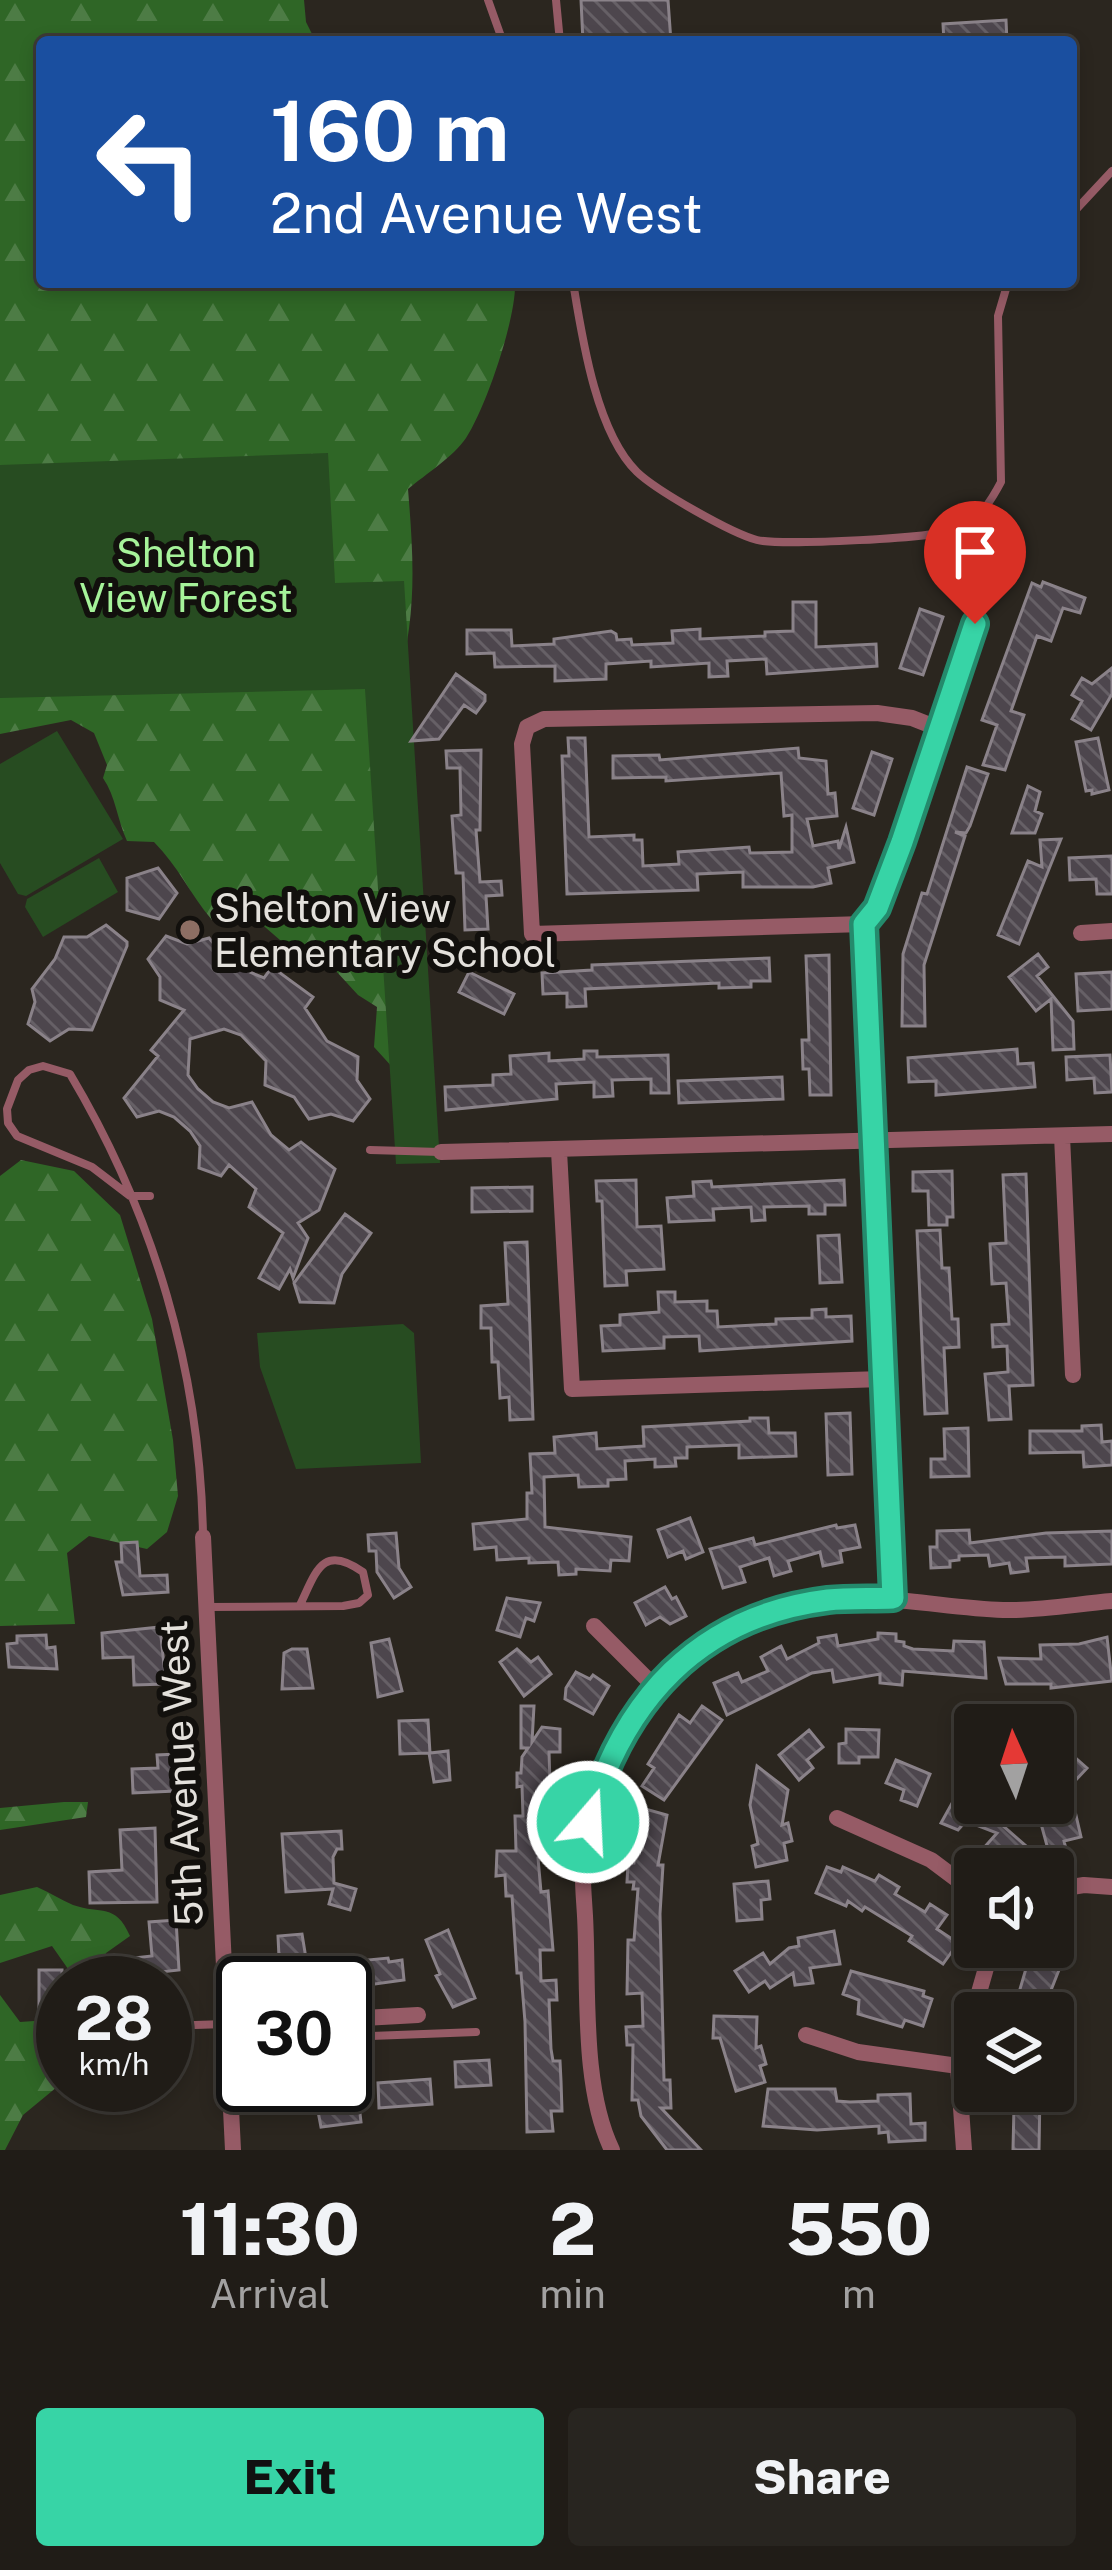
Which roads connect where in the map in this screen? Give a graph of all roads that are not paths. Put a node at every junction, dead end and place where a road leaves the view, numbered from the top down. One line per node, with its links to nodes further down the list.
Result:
1 (488, 0): 3 (lane)
2 (556, 0): 4 (lane)
3 (501, 36)
4 (559, 36)
5 (1112, 171): 6 (lane)
6 (1077, 209)
7 (574, 288): 8 (lane)
8 (1006, 288)
9 (986, 588): 10 (street)
10 (940, 729): 11 (street); 11 (street)
11 (864, 924): 16 (street)
12 (1112, 931): 13 (street)
13 (1081, 932)
14 (1112, 1134): 15 (street)
15 (1062, 1136): 16 (street); 22 (street)
16 (872, 1142): 18 (street); 23 (street)
17 (370, 1150): 19 (lane)
18 (560, 1150): 19 (street); 23 (street)
19 (442, 1152)
20 (130, 1196): 20 (lane); 21 (lane); 24 (lane)
21 (150, 1196)
22 (1072, 1375)
23 (882, 1379): 25 (street)
24 (202, 1537): 28 (street, 5th Avenue West)
25 (893, 1598): 26 (street); 30 (street)
26 (1112, 1601)
27 (300, 1606): 27 (lane); 28 (lane)
28 (206, 1607): 35 (street, 5th Avenue West)
29 (593, 1626): 30 (street)
30 (654, 1687): 45 (street)
31 (837, 1818): 32 (street)
32 (954, 1876)
33 (1111, 1884): 34 (street)
34 (1074, 1888)
35 (230, 1956)
36 (418, 2015): 37 (street)
37 (372, 2018)
38 (476, 2032): 40 (lane)
39 (806, 2035): 41 (street)
40 (372, 2036)
41 (954, 2065)
42 (234, 2112): 44 (street, 5th Avenue West)
43 (961, 2112): 46 (street)
44 (233, 2150)
45 (612, 2150)
46 (964, 2150)

